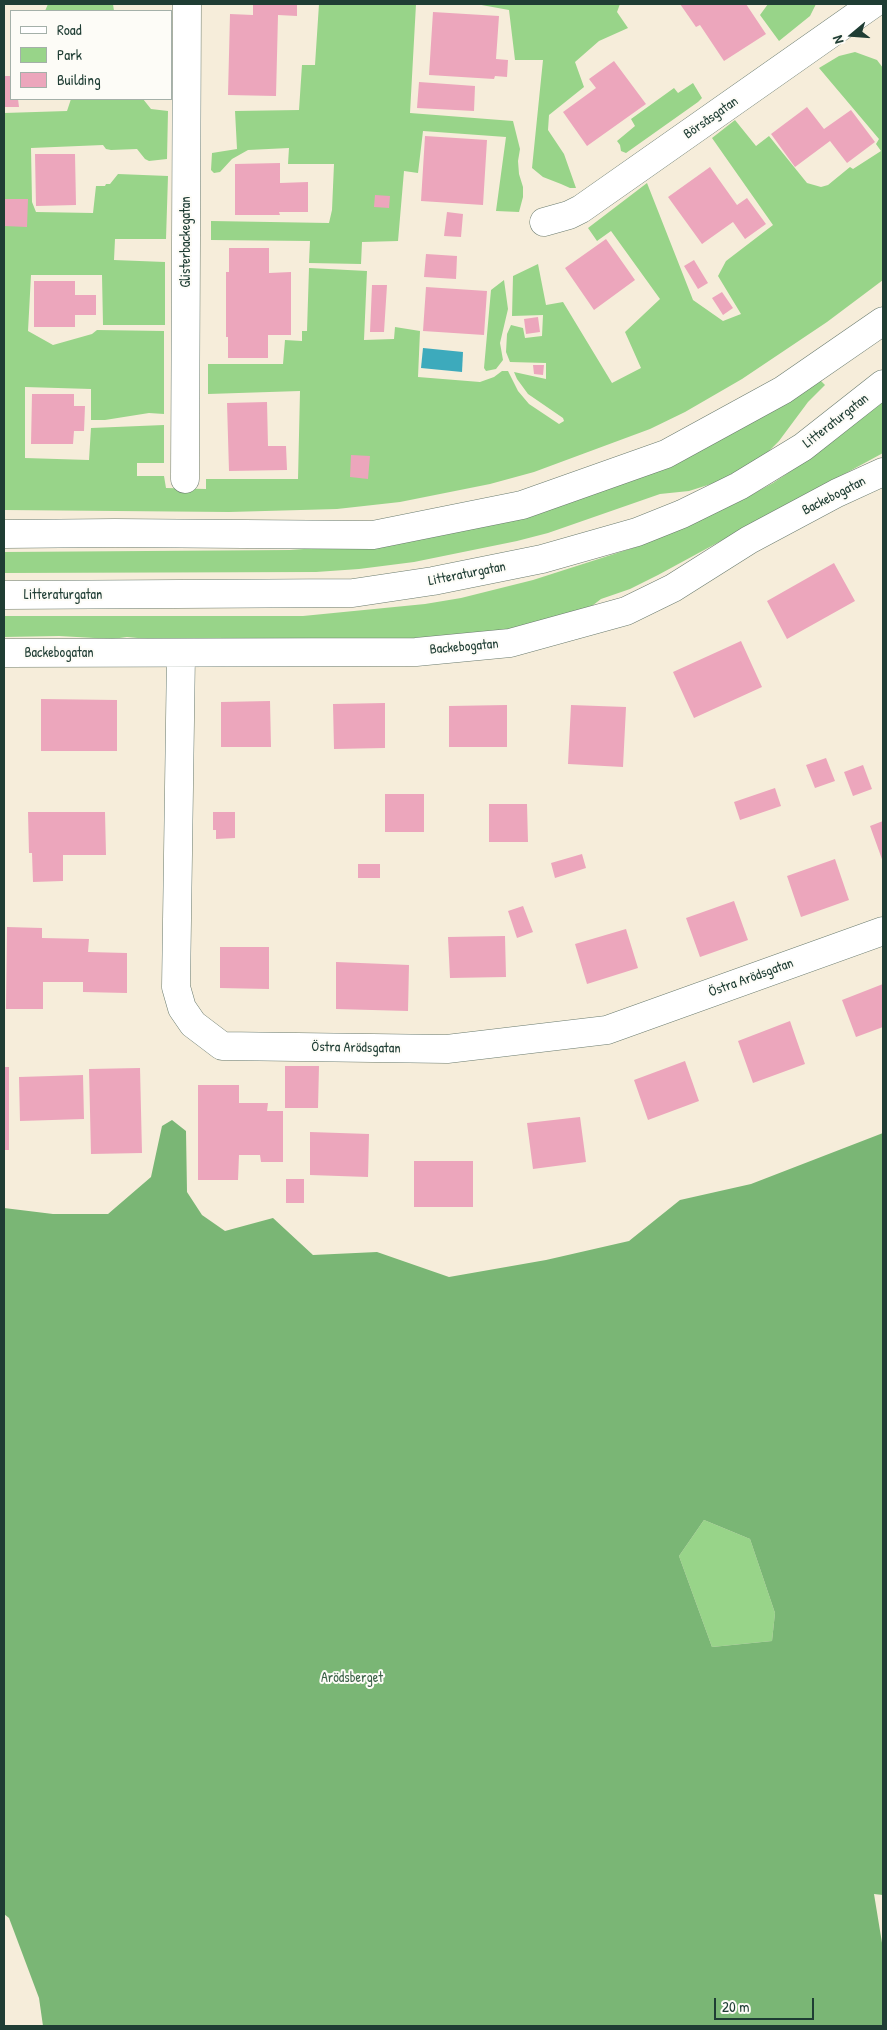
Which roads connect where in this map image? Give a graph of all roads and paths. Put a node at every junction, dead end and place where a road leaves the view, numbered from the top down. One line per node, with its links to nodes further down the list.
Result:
1 (187, 4): 7 (street, Glisterbackegatan)
2 (873, 4): 3 (street, Börsåsgatan)
3 (544, 222)
4 (883, 321): 8 (street)
5 (883, 384): 9 (street, Litteraturgatan)
6 (883, 472): 11 (street, Backebogatan)
7 (185, 479)
8 (4, 534)
9 (4, 595)
10 (4, 653): 11 (street, Backebogatan)
11 (180, 654): 12 (street, Östra Arödsgatan)
12 (883, 931)

